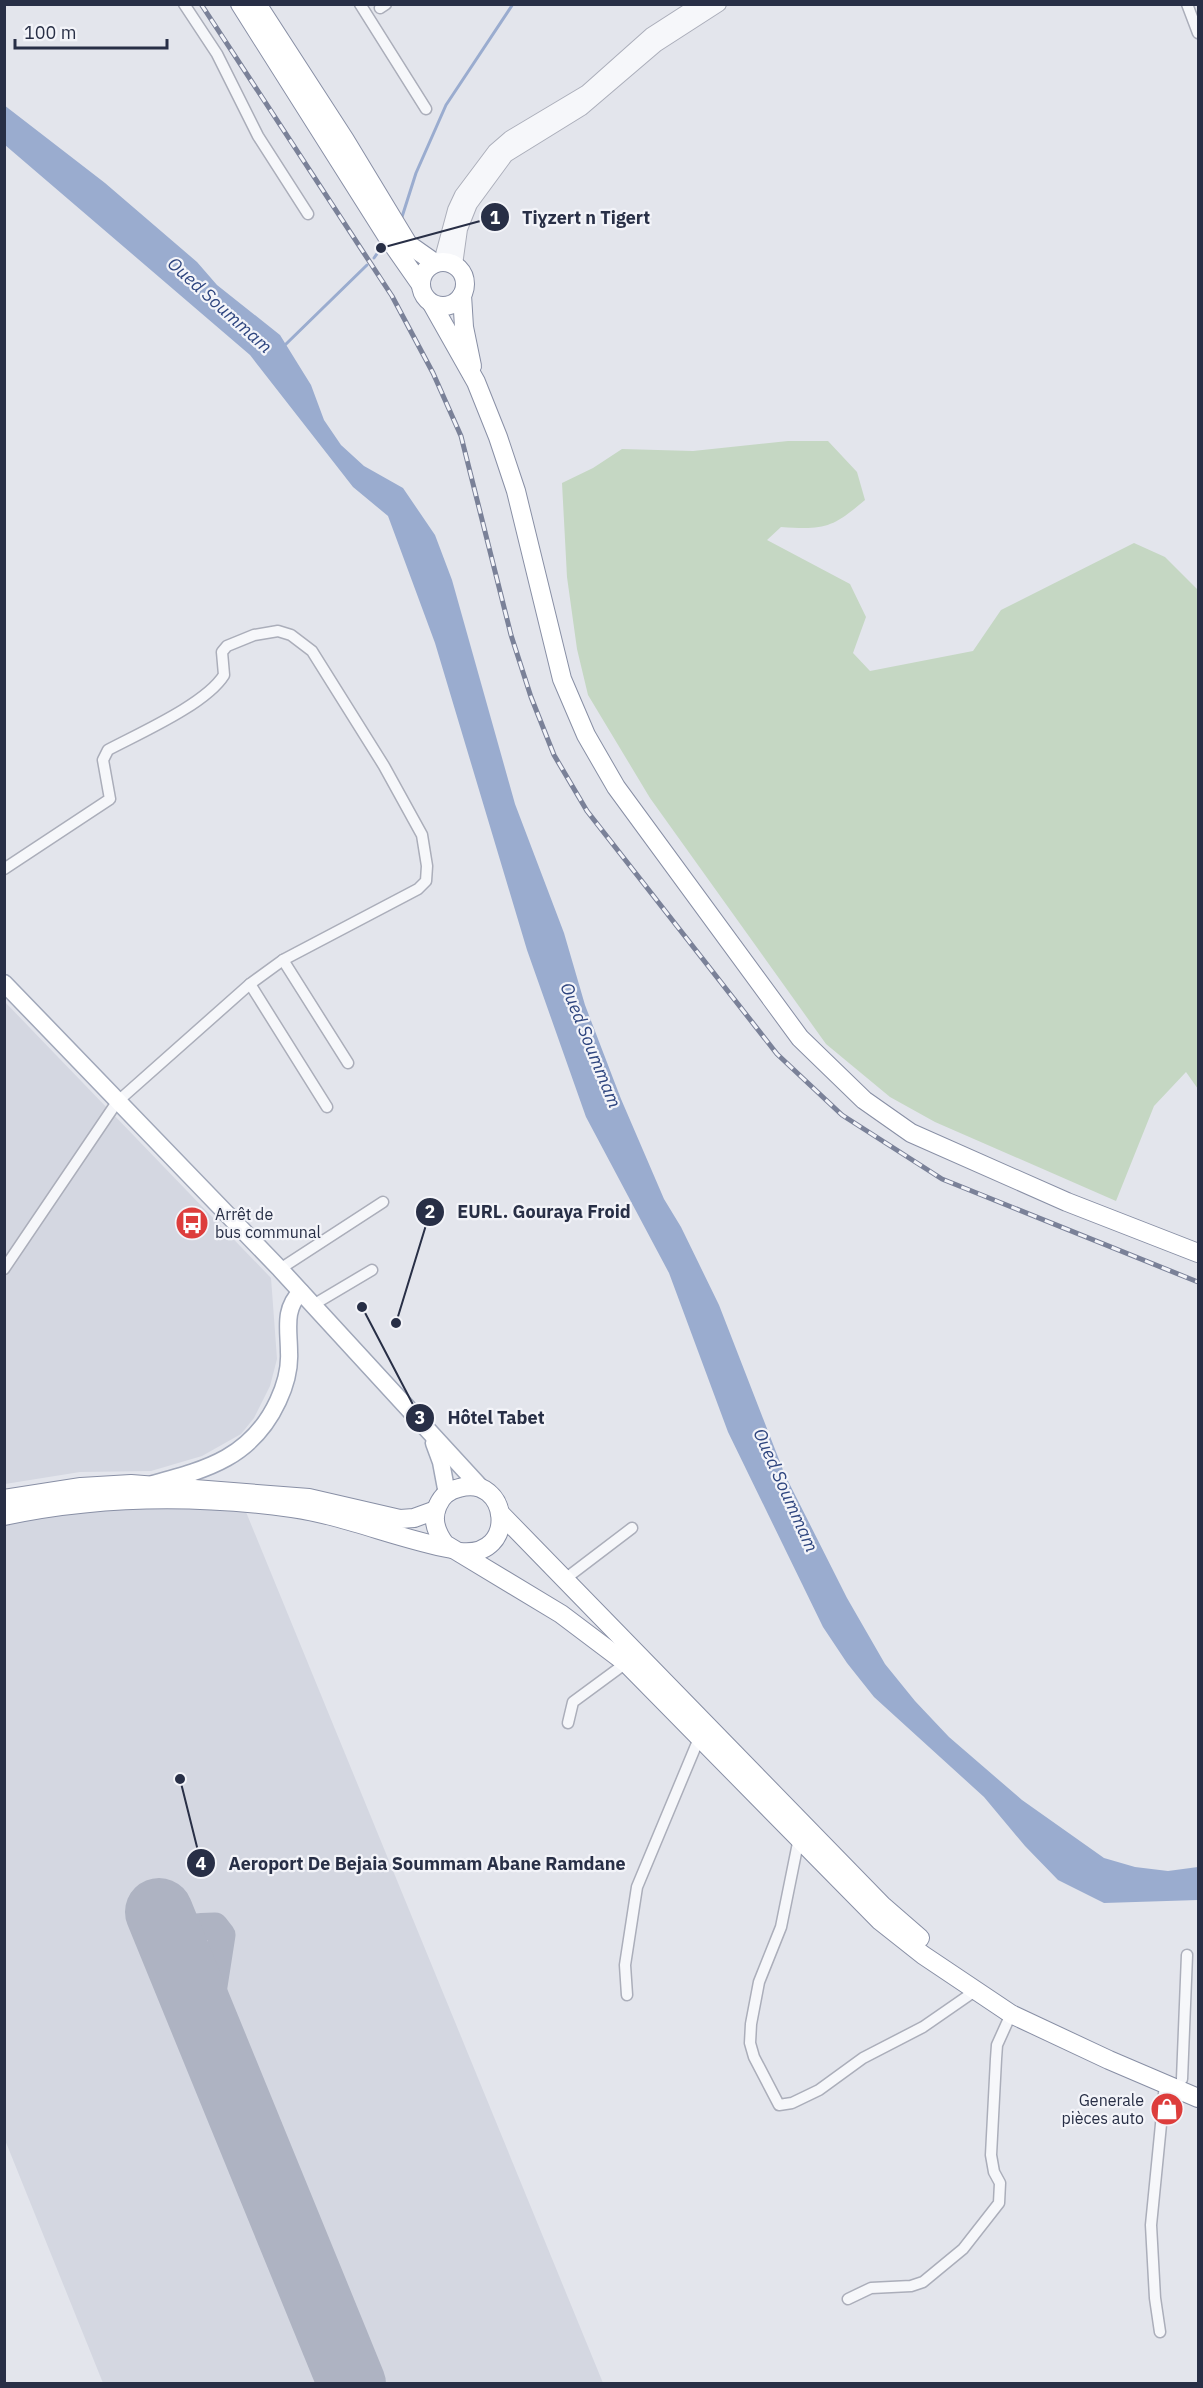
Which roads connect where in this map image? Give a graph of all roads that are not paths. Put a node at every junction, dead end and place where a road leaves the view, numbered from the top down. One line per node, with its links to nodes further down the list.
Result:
1 (184, 4): 10 (street)
2 (240, 4): 12 (highway)
3 (257, 4): 11 (highway)
4 (360, 4): 9 (street)
5 (699, 4): 11 (street)
6 (719, 4): 11 (street)
7 (1187, 4): 8 (street)
8 (1198, 33)
9 (426, 109)
10 (308, 214)
11 (443, 264): 12 (highway); 13 (highway)
12 (421, 285): 14 (highway)
13 (462, 295): 14 (highway); 15 (highway)
14 (432, 304): 15 (highway)
15 (476, 382): 24 (highway)
16 (4, 869): 17 (street)
17 (283, 960): 19 (street); 20 (street)
18 (4, 983): 21 (main road)
19 (250, 984): 21 (street); 22 (street)
20 (348, 1063)
21 (117, 1102): 25 (street); 26 (main road)
22 (327, 1107)
23 (383, 1202): 26 (street)
24 (1198, 1253)
25 (4, 1269)
26 (280, 1269): 28 (main road)
27 (372, 1270): 29 (street)
28 (301, 1292): 29 (main road); 31 (main road)
29 (313, 1305): 30 (main road)
30 (432, 1437): 32 (main road); 33 (main road)
31 (148, 1485): 34 (highway); 35 (highway)
32 (483, 1490): 33 (highway); 36 (highway)
33 (447, 1494): 35 (highway)
34 (4, 1499)
35 (436, 1510): 39 (highway)
36 (501, 1513): 39 (highway); 40 (highway)
37 (4, 1516): 39 (highway)
38 (632, 1528): 40 (street)
39 (456, 1550): 41 (highway)
40 (565, 1579): 49 (highway)
41 (626, 1663): 42 (street); 43 (highway)
42 (568, 1723)
43 (700, 1736): 44 (highway); 47 (street)
44 (799, 1839): 46 (highway); 46 (street)
45 (1187, 1955): 49 (street)
46 (975, 1991): 48 (highway)
47 (627, 1995)
48 (1011, 2014): 49 (highway); 51 (street)
49 (1182, 2082): 50 (highway); 52 (street)
50 (1198, 2098)
51 (848, 2299)
52 (1160, 2332)

